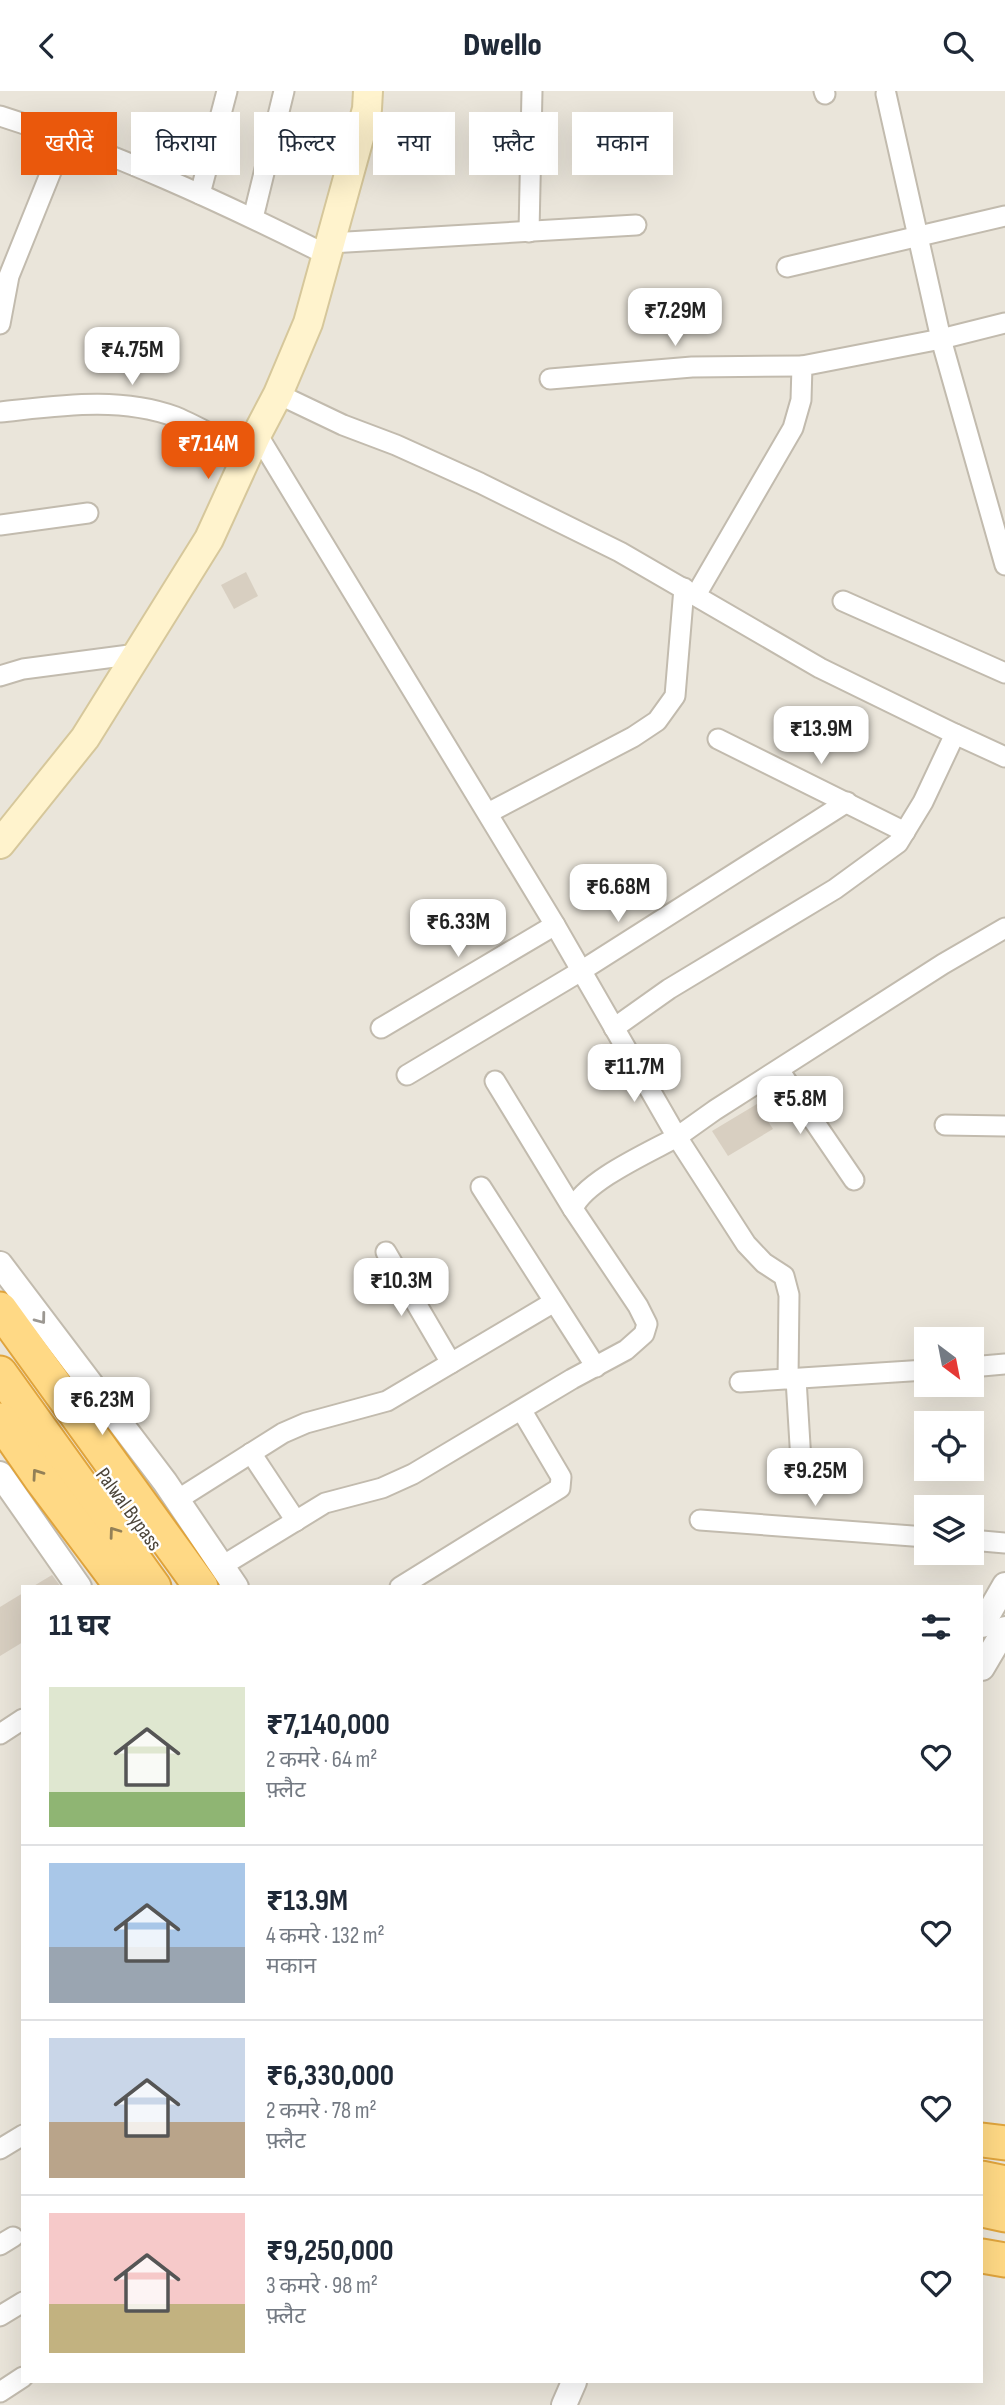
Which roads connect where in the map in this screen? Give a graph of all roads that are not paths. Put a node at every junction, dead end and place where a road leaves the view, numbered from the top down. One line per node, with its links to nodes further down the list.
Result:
1 (227, 91): 10 (street)
2 (284, 91): 12 (street)
3 (368, 91): 16 (main road)
4 (532, 91): 14 (street)
5 (886, 94): 15 (street)
6 (0, 116): 7 (street)
7 (21, 123)
8 (117, 159): 10 (street)
9 (48, 175): 18 (street)
10 (200, 194): 12 (street)
11 (1005, 216): 15 (street)
12 (253, 218): 16 (street)
13 (636, 225): 14 (street)
14 (529, 232): 16 (street)
15 (919, 236): 17 (street); 21 (street)
16 (328, 249): 24 (main road)
17 (787, 267)
18 (4, 275): 20 (street)
19 (1005, 323): 21 (street)
20 (0, 324)
21 (941, 339): 22 (street); 29 (street)
22 (802, 366): 23 (street); 30 (street)
23 (550, 379)
24 (278, 394): 26 (main road); 30 (street)
25 (0, 412): 26 (street)
26 (252, 444): 32 (main road); 39 (street)
27 (88, 513): 28 (street)
28 (0, 525)
29 (1005, 565)
30 (690, 592): 35 (street); 39 (street)
31 (842, 601): 33 (street)
32 (137, 654): 34 (street); 41 (main road)
33 (1005, 673)
34 (0, 676)
35 (955, 734): 37 (street); 40 (street)
36 (718, 739): 38 (street)
37 (1005, 757)
38 (847, 803): 40 (street); 44 (street)
39 (488, 813): 42 (street)
40 (905, 832): 46 (street)
41 (0, 844)
42 (555, 925): 44 (street); 45 (street)
43 (1005, 928): 47 (street)
44 (581, 971): 46 (street); 48 (street)
45 (381, 1028)
46 (614, 1028): 52 (street)
47 (779, 1070): 52 (street); 53 (street)
48 (407, 1075)
49 (495, 1081): 55 (street)
50 (945, 1125): 51 (street)
51 (1005, 1126)
52 (677, 1137): 55 (street); 67 (street)
53 (854, 1180)
54 (481, 1187): 58 (street)
55 (573, 1209): 64 (street)
56 (386, 1252): 61 (street)
57 (0, 1265): 74 (street, one-way to 74)
58 (554, 1301): 61 (street); 64 (street)
59 (0, 1309): 80 (highway)
60 (0, 1329): 84 (highway, Palwal Bypass)
61 (451, 1363): 71 (street)
62 (1005, 1364): 63 (street)
63 (984, 1366)
64 (596, 1367): 69 (street)
65 (914, 1371): 67 (street)
66 (0, 1373): 83 (highway, Palwal Bypass, one-way to 66)
67 (792, 1379): 68 (street); 73 (street)
68 (740, 1382)
69 (522, 1411): 76 (street); 86 (street)
70 (0, 1419): 82 (highway, one-way to 70)
71 (251, 1453): 74 (street); 76 (street)
72 (0, 1474): 81 (street)
73 (802, 1478)
74 (177, 1500): 80 (street)
75 (700, 1520): 77 (street)
76 (296, 1521): 80 (street)
77 (914, 1536)
78 (984, 1541): 79 (street)
79 (1005, 1543)
80 (211, 1576): 85 (street)
81 (78, 1585)
82 (121, 1585)
83 (153, 1585)
84 (184, 1585)
85 (231, 1585)
86 (403, 1585)
87 (1005, 1585): 88 (street)
88 (983, 1623)
89 (1005, 1629): 90 (street)
90 (983, 1666)
91 (21, 1720): 92 (street)
92 (0, 1734)
93 (21, 2136): 96 (street)
94 (983, 2140): 95 (highway)
95 (1005, 2143)
96 (0, 2149)
97 (983, 2178): 98 (highway)
98 (1005, 2183)
99 (983, 2210): 100 (highway)
100 (1005, 2215)
101 (983, 2256): 102 (highway)
102 (1005, 2260)
103 (21, 2303): 104 (street)
104 (0, 2316)
105 (21, 2379): 107 (street)
106 (574, 2383): 108 (street)
107 (0, 2392)
108 (564, 2405)

